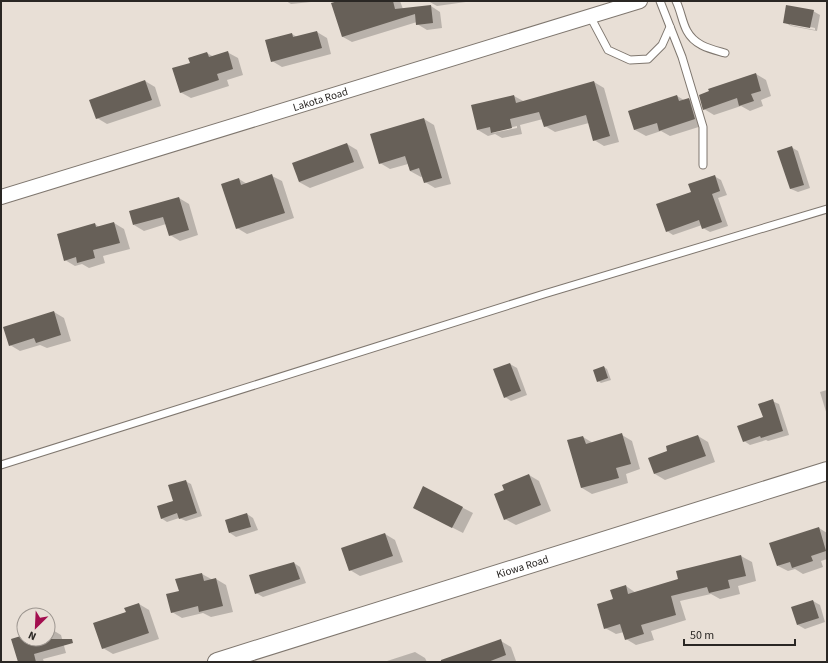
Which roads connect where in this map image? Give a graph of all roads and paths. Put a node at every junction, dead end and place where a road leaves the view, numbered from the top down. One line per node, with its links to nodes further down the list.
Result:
1 (640, 1): 4 (street, Lakota Road)
2 (660, 1): 5 (lane)
3 (676, 1): 6 (lane)
4 (590, 16): 5 (lane); 8 (street, Lakota Road)
5 (670, 27): 7 (lane)
6 (725, 53)
7 (703, 165)
8 (1, 197)
9 (827, 209): 10 (lane)
10 (1, 465)
11 (827, 471): 12 (street, Kiowa Road)
12 (217, 662)

